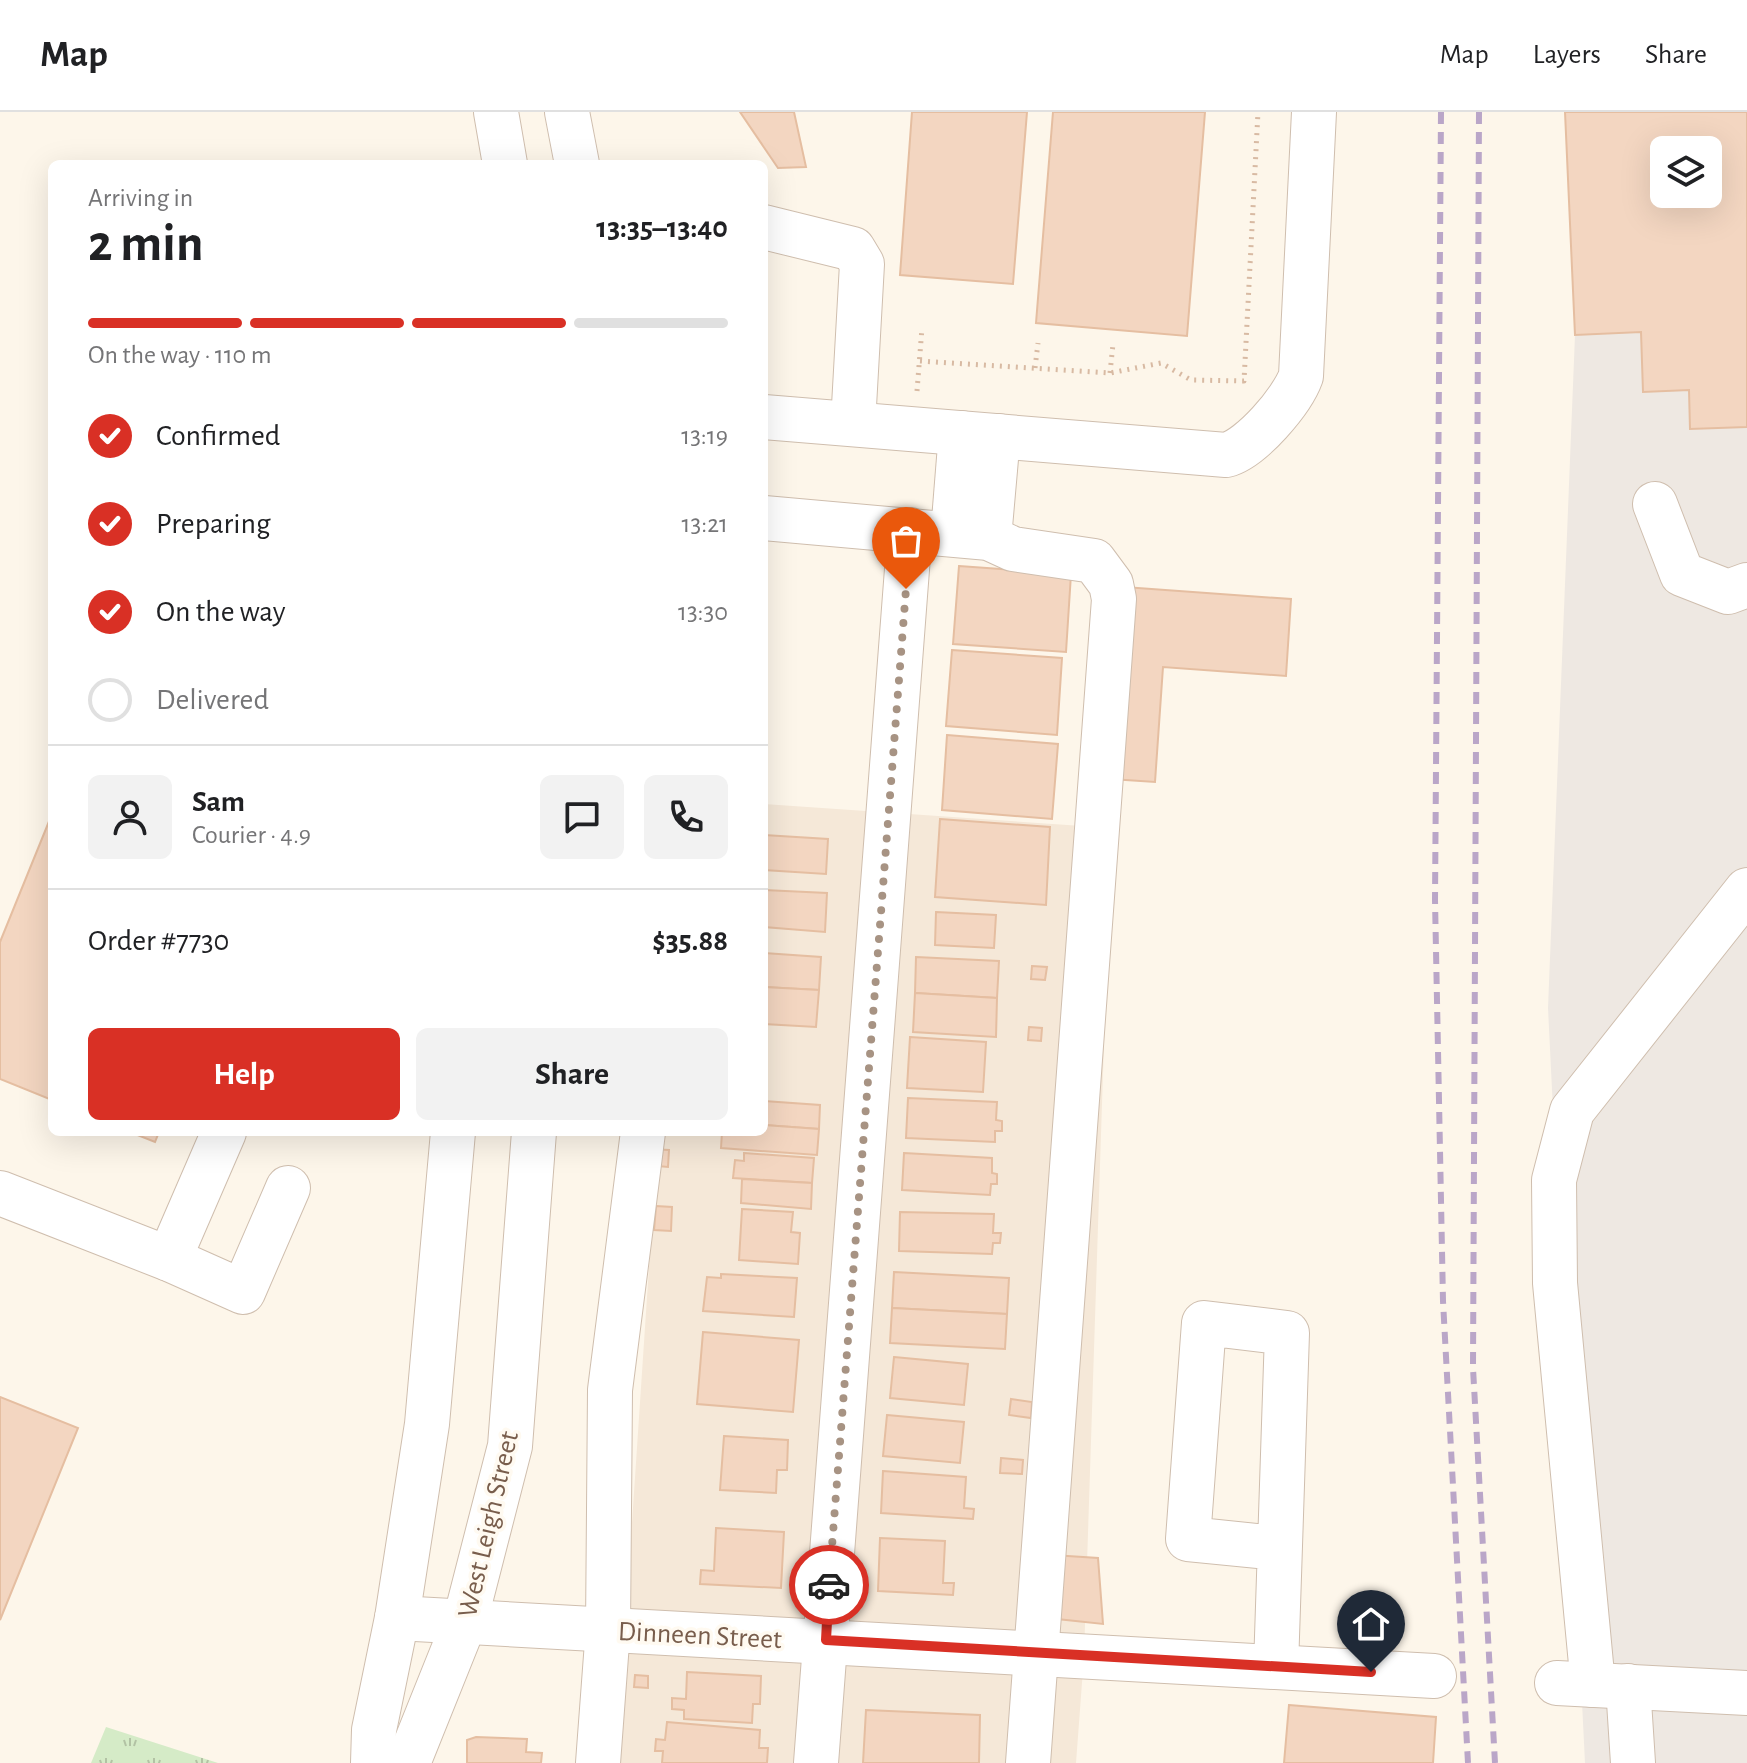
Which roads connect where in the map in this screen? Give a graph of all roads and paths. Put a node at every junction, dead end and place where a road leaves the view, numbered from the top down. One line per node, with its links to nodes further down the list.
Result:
1 (496, 112): 5 (street)
2 (567, 112): 6 (street)
3 (1258, 112): 13 (path)
4 (1314, 112): 17 (street)
5 (504, 160)
6 (576, 160)
7 (768, 228): 16 (street)
8 (922, 328): 11 (path)
9 (1038, 343): 12 (path)
10 (1113, 344): 13 (path)
11 (920, 361): 12 (path); 14 (path)
12 (1035, 368): 13 (path)
13 (1110, 373)
14 (917, 396)
15 (768, 417): 16 (street)
16 (853, 424): 17 (street)
17 (979, 435): 21 (street)
18 (1655, 504): 22 (street)
19 (768, 518): 20 (street)
20 (910, 530): 21 (street); 35 (street)
21 (971, 536): 36 (street)
22 (1747, 585)
23 (1747, 890): 39 (street)
24 (222, 1136): 30 (street)
25 (453, 1136): 32 (street)
26 (534, 1136): 33 (street, West Leigh Street)
27 (642, 1136): 34 (street)
28 (288, 1188): 30 (street)
29 (0, 1193): 30 (street)
30 (169, 1259)
31 (1277, 1548): 31 (street); 37 (street)
32 (397, 1618): 33 (street, Dinneen Street); 41 (street)
33 (465, 1621): 34 (street, Dinneen Street); 42 (street, West Leigh Street)
34 (608, 1629): 35 (street, Dinneen Street); 43 (street)
35 (826, 1640): 36 (street, Dinneen Street); 44 (street)
36 (1036, 1654): 37 (street, Dinneen Street); 45 (street)
37 (1276, 1667): 38 (street, Dinneen Street)
38 (1434, 1676)
39 (1593, 1685): 40 (street); 46 (street)
40 (1747, 1693)
41 (373, 1763)
42 (408, 1763)
43 (598, 1763)
44 (816, 1763)
45 (1028, 1763)
46 (1633, 1763)

